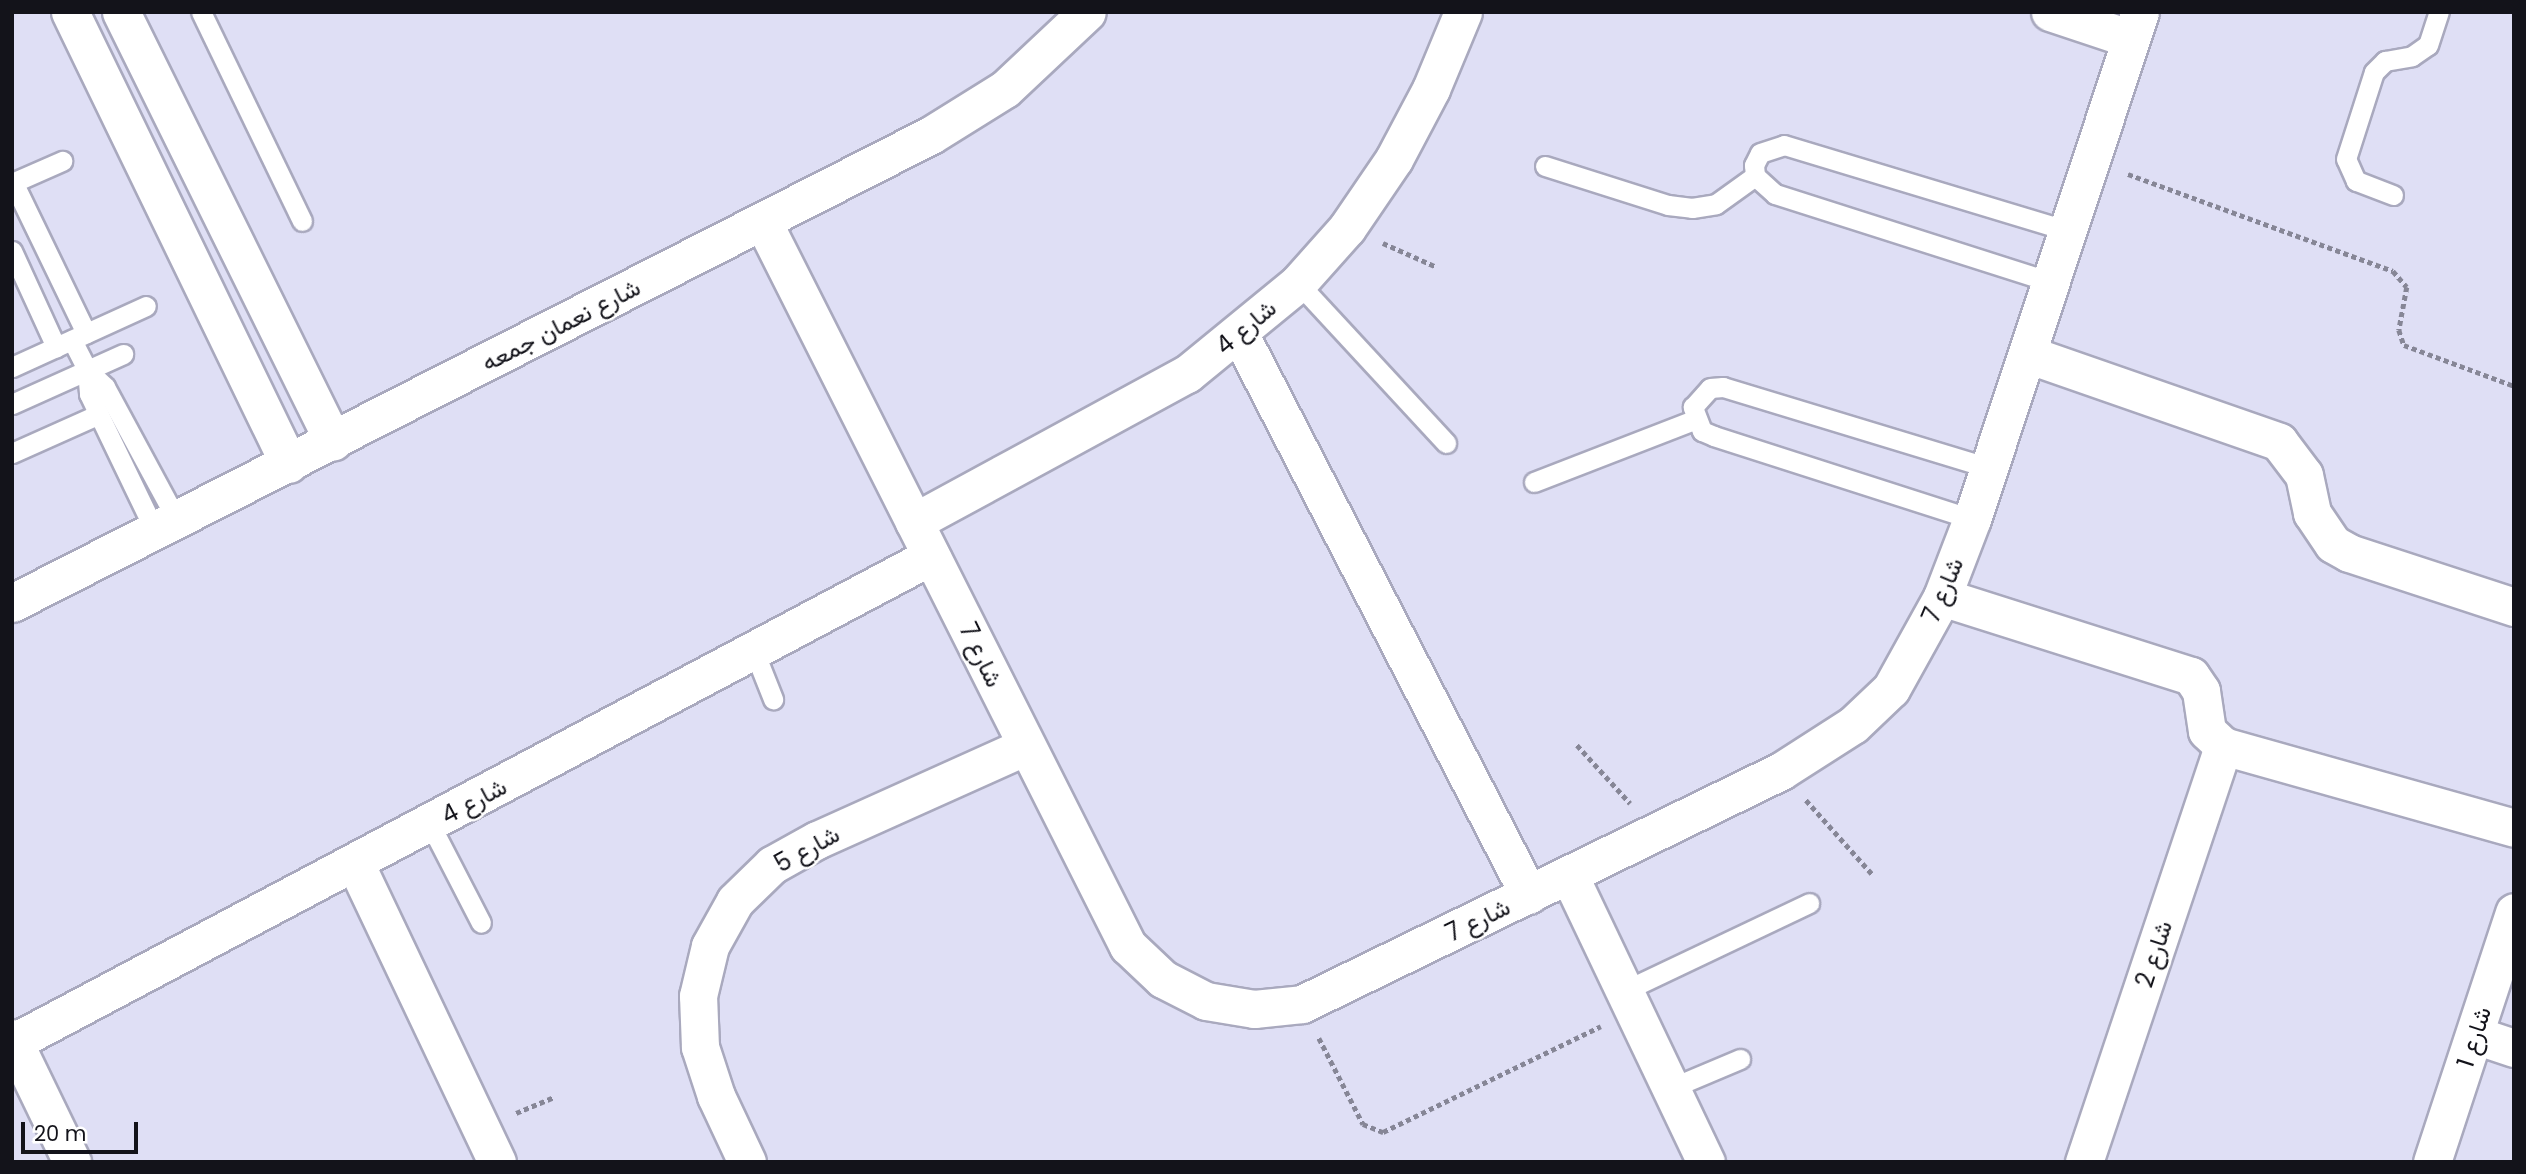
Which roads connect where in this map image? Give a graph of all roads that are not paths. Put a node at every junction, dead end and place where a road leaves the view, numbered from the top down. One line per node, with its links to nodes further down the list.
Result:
1 (70, 12): 33 (street)
2 (121, 12): 30 (street)
3 (201, 12): 14 (lane)
4 (1087, 12): 15 (street, شارع نعمان جمعه)
5 (1463, 12): 19 (street, شارع 4)
6 (2050, 12): 8 (street)
7 (2439, 12): 13 (lane)
8 (2136, 25): 16 (street, شارع 7)
9 (62, 161): 12 (lane)
10 (1545, 166): 11 (lane)
11 (1755, 176): 16 (lane); 18 (lane)
12 (13, 182): 22 (lane)
13 (2393, 195)
14 (302, 221)
15 (763, 222): 30 (street, شارع نعمان جمعه); 37 (street, شارع 7)
16 (2068, 231): 18 (street, شارع 7)
17 (12, 251): 22 (lane)
18 (2051, 282): 24 (street, شارع 7)
19 (1298, 283): 21 (street, شارع 4); 31 (lane)
20 (146, 306): 22 (lane)
21 (1240, 335): 37 (street, شارع 4); 51 (street)
22 (71, 340): 25 (lane); 26 (lane)
23 (123, 354): 26 (lane)
24 (2027, 354): 34 (street, شارع 7); 42 (street)
25 (12, 367)
26 (87, 370): 27 (lane); 28 (lane); 38 (lane)
27 (12, 404)
28 (99, 414): 32 (lane); 38 (lane)
29 (1694, 420): 34 (lane); 35 (lane); 36 (lane)
30 (333, 441): 33 (street, شارع نعمان جمعه)
31 (1446, 443)
32 (12, 453)
33 (289, 464): 38 (street, شارع نعمان جمعه)
34 (1990, 468): 36 (street, شارع 7)
35 (1534, 482)
36 (1972, 519): 40 (street, شارع 7)
37 (914, 522): 39 (street, شارع 7)
38 (166, 526): 41 (street, شارع نعمان جمعه)
39 (932, 556): 43 (street, شارع 4); 45 (street, شارع 7)
40 (1942, 597): 46 (street); 50 (street, شارع 7)
41 (12, 603)
42 (2514, 607)
43 (754, 651): 44 (lane); 47 (street, شارع 4)
44 (773, 699)
45 (1026, 746): 51 (street, شارع 7); 63 (street, شارع 5)
46 (2223, 746): 48 (street); 65 (street, شارع 2)
47 (430, 824): 49 (street, شارع 4); 54 (lane)
48 (2514, 828)
49 (355, 863): 57 (street, شارع 4); 61 (street)
50 (1569, 875): 51 (street, شارع 7); 55 (street)
51 (1529, 895)
52 (1809, 903): 55 (lane)
53 (2514, 912): 56 (street, شارع 1)
54 (481, 923)
55 (1629, 1000): 60 (street)
56 (2475, 1035): 58 (street); 66 (street, شارع 1)
57 (13, 1040): 62 (street)
58 (2514, 1048)
59 (1740, 1059): 60 (lane)
60 (1671, 1088): 64 (street)
61 (493, 1160)
62 (72, 1162)
63 (747, 1162)
64 (1706, 1162)
65 (2084, 1162)
66 (2432, 1162)

